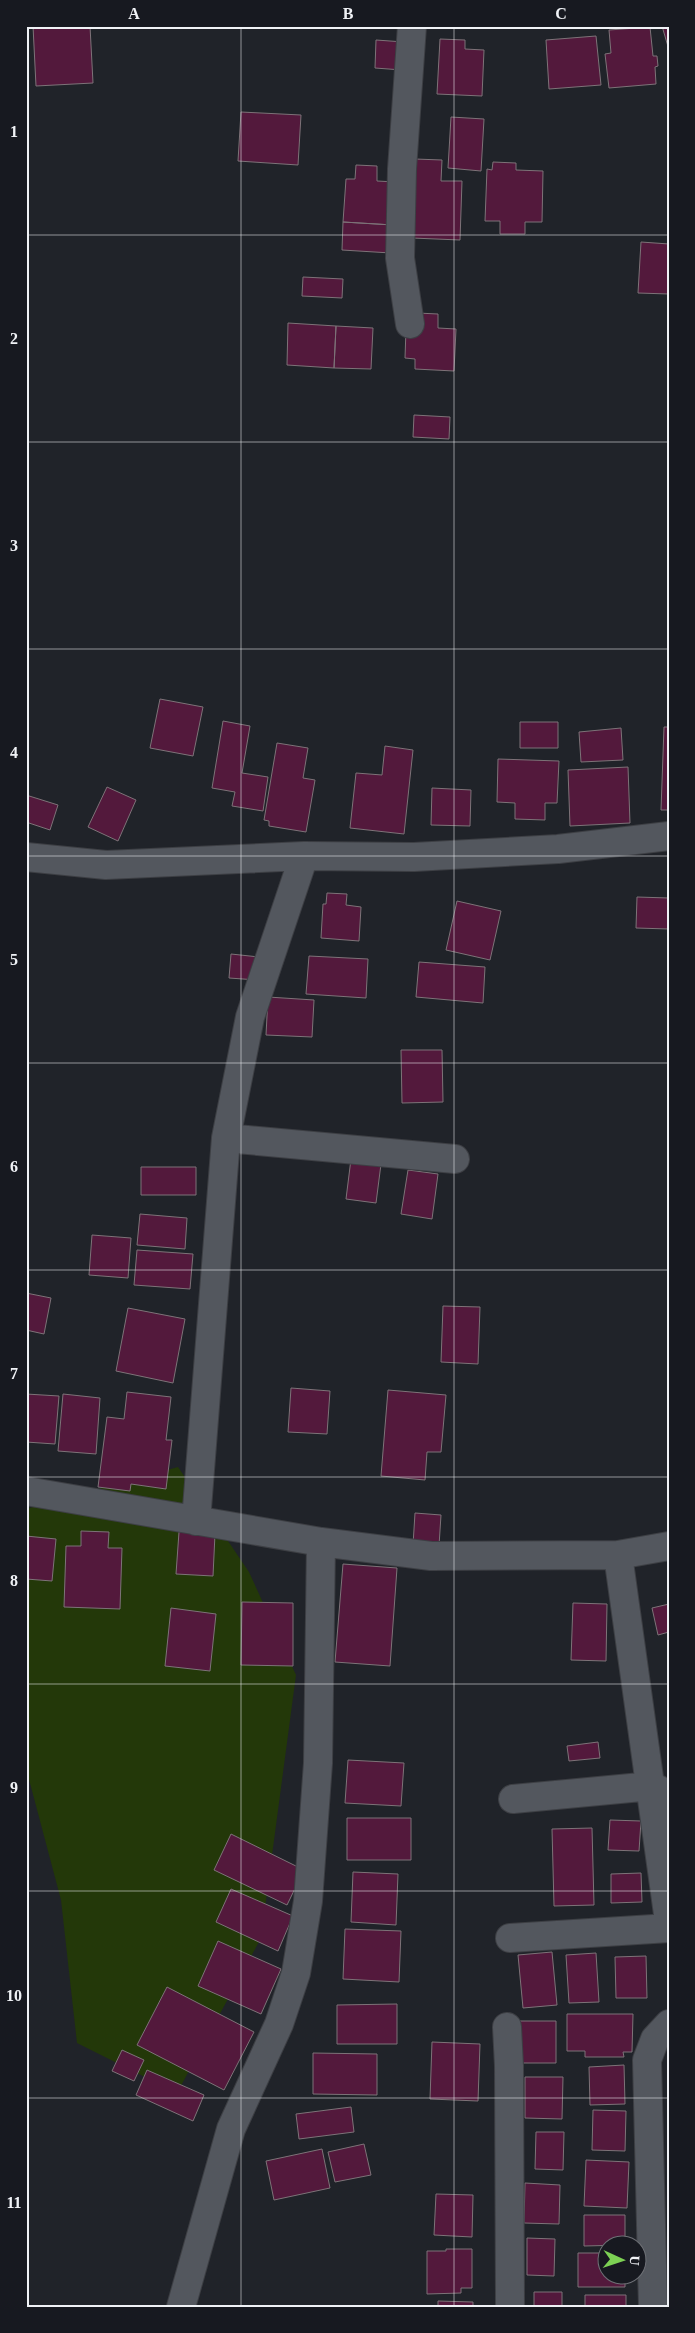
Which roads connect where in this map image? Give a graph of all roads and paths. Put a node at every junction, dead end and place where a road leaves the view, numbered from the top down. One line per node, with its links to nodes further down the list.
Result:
1 (412, 26): 2 (street)
2 (410, 324)
3 (669, 836): 4 (street)
4 (304, 856): 5 (street); 6 (street)
5 (26, 857)
6 (226, 1138): 7 (street); 9 (street)
7 (455, 1159)
8 (26, 1491): 9 (street)
9 (196, 1521): 10 (street)
10 (321, 1542): 12 (street); 20 (street)
11 (669, 1546): 12 (street)
12 (618, 1554): 13 (street)
13 (660, 1790): 14 (street); 15 (street)
14 (513, 1799)
15 (669, 1921)
16 (669, 1928): 17 (street)
17 (510, 1938)
18 (669, 2024): 22 (street)
19 (507, 2027): 21 (street)
20 (181, 2307)
21 (510, 2307)
22 (653, 2307)

